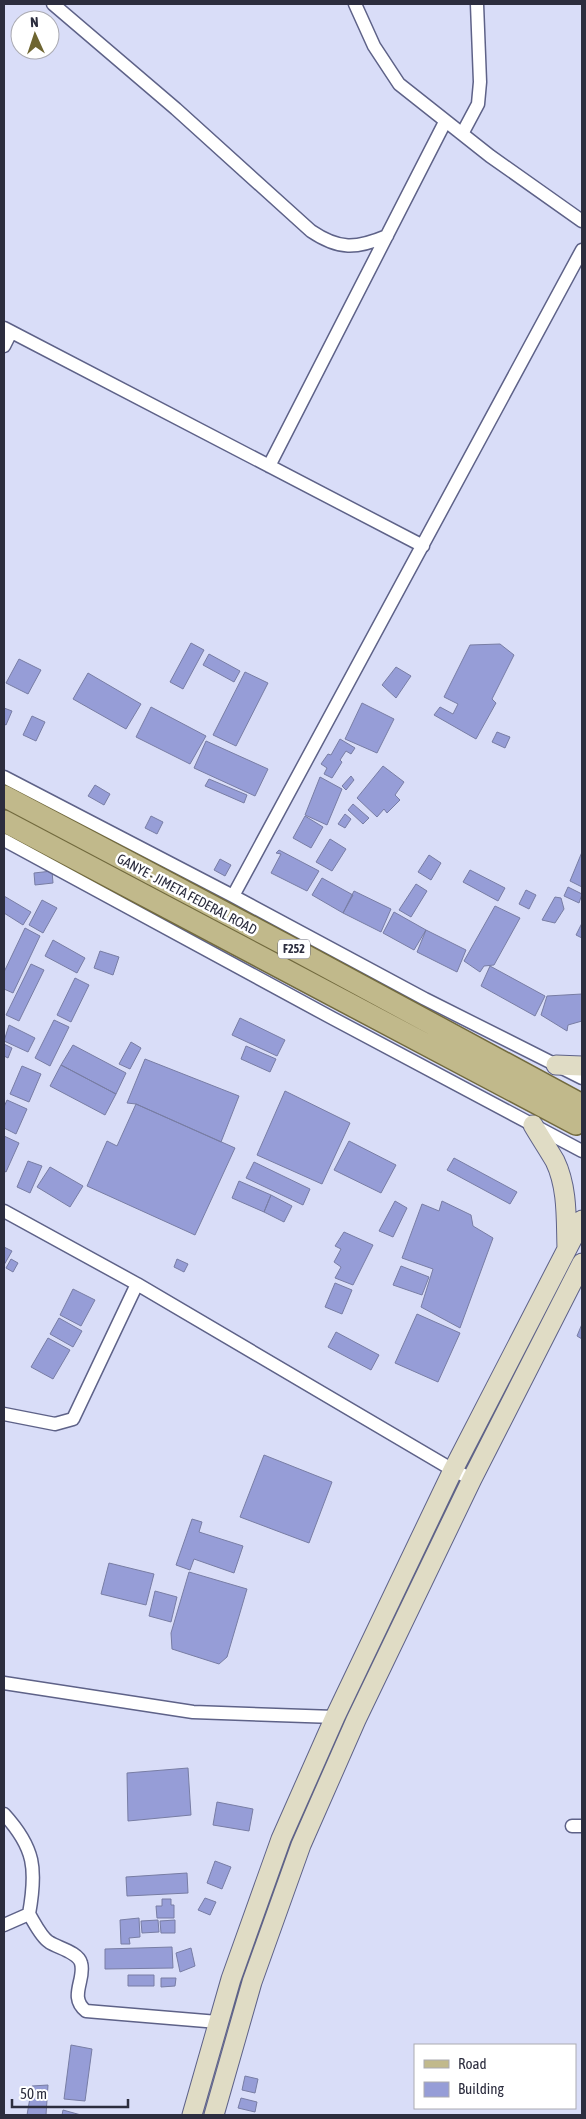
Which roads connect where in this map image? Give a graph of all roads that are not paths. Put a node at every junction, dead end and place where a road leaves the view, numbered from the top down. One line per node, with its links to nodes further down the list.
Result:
1 (53, 4): 7 (street)
2 (355, 4): 4 (street)
3 (477, 4): 5 (street)
4 (445, 122): 5 (street); 7 (street)
5 (462, 134): 6 (street)
6 (582, 221)
7 (387, 236): 11 (street)
8 (582, 250): 12 (street)
9 (7, 330): 10 (street); 11 (street)
10 (4, 346)
11 (269, 466): 12 (street)
12 (422, 546): 17 (street)
13 (4, 777): 17 (street)
14 (4, 796): 21 (main road, GANYE - JIMETA FEDERAL ROAD / F252)
15 (4, 821): 21 (main road, GANYE - JIMETA FEDERAL ROAD / F252)
16 (4, 840): 22 (street)
17 (233, 896): 18 (street)
18 (556, 1065): 19 (main road); 20 (street)
19 (582, 1066)
20 (582, 1078)
21 (579, 1115)
22 (533, 1125): 23 (street); 26 (main road)
23 (582, 1151)
24 (4, 1211): 28 (street)
25 (582, 1220): 26 (main road)
26 (567, 1251): 30 (main road)
27 (582, 1263): 31 (main road)
28 (138, 1284): 29 (street); 30 (street)
29 (4, 1414)
30 (454, 1470): 31 (street); 33 (main road)
31 (472, 1479): 39 (main road)
32 (4, 1683): 33 (street)
33 (336, 1717): 37 (main road)
34 (4, 1814): 35 (street)
35 (29, 1914): 36 (street); 37 (street)
36 (4, 1924)
37 (218, 2022): 38 (main road)
38 (192, 2115)
39 (214, 2115)

